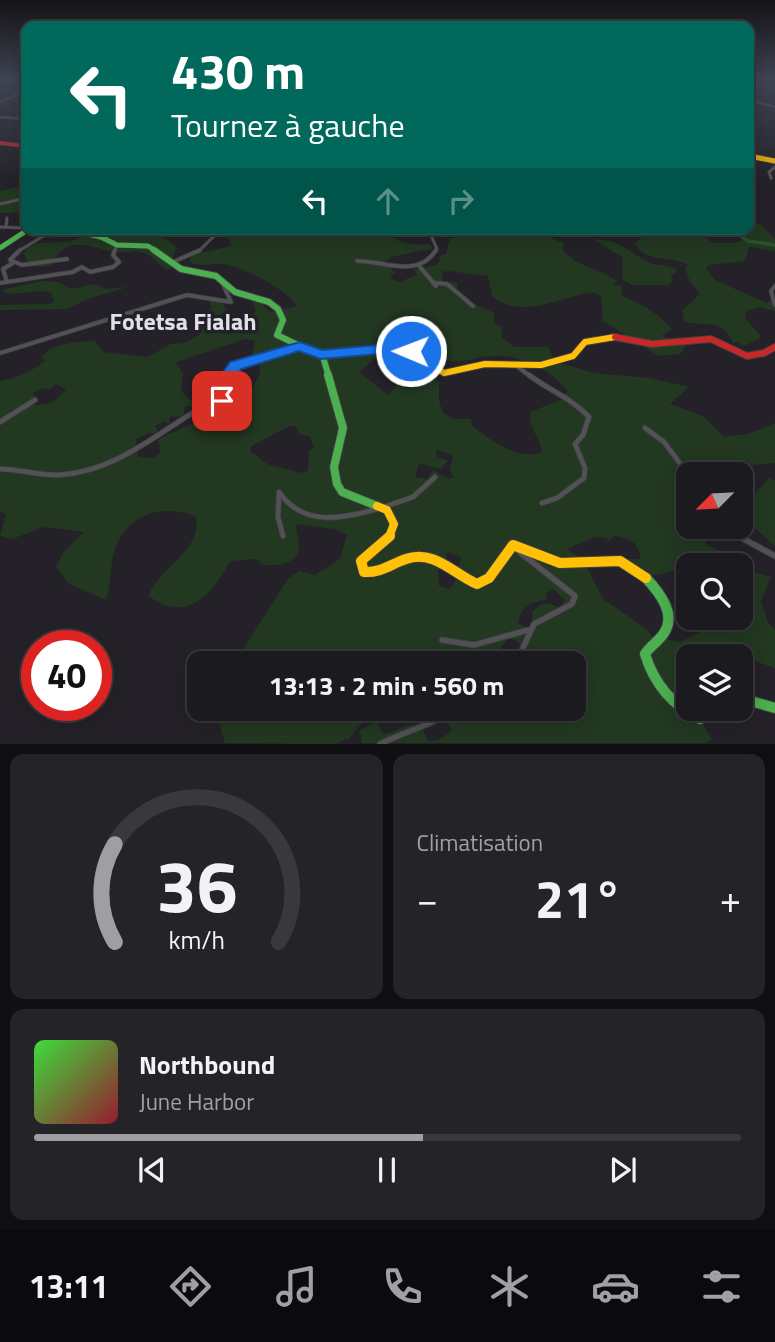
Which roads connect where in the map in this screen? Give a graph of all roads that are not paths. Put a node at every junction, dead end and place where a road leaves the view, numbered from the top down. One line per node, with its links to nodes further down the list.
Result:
1 (0, 117): 2 (street)
2 (21, 119)
3 (0, 143): 4 (street)
4 (21, 145)
5 (754, 157): 6 (street)
6 (775, 161)
7 (775, 167): 8 (street)
8 (771, 178)
9 (21, 199): 10 (street)
10 (0, 204)
11 (8, 218): 12 (street)
12 (6, 226): 13 (street); 14 (street)
13 (0, 227)
14 (21, 228)
15 (21, 234): 21 (street)
16 (46, 235): 24 (street)
17 (92, 235): 20 (street)
18 (214, 235): 25 (street)
19 (431, 235): 26 (street)
20 (117, 245): 25 (street); 29 (street)
21 (0, 248)
22 (67, 259): 24 (street)
23 (357, 261): 26 (street)
24 (13, 263): 28 (street)
25 (172, 263): 30 (street)
26 (420, 266): 34 (street)
27 (0, 277): 28 (street)
28 (6, 279): 29 (street)
29 (13, 280): 31 (street)
30 (222, 282): 35 (street); 37 (street)
31 (0, 283)
32 (775, 286): 33 (street)
33 (775, 305)
34 (473, 306)
35 (300, 346): 38 (street); 44 (street)
36 (773, 349): 39 (street)
37 (0, 353)
38 (313, 354): 39 (street); 47 (street)
39 (518, 368): 46 (street)
40 (35, 400): 41 (street)
41 (0, 422)
42 (645, 428): 43 (street)
43 (679, 462)
44 (0, 468)
45 (435, 477): 47 (street)
46 (542, 503)
47 (382, 507): 48 (street); 50 (street)
48 (283, 536)
49 (744, 539): 51 (street)
50 (513, 545): 52 (street); 55 (street)
51 (775, 556)
52 (528, 630): 53 (street); 54 (street)
53 (442, 640)
54 (520, 651)
55 (676, 702)
56 (753, 702): 57 (street)
57 (775, 708)
58 (437, 721): 59 (street)
59 (380, 744)

